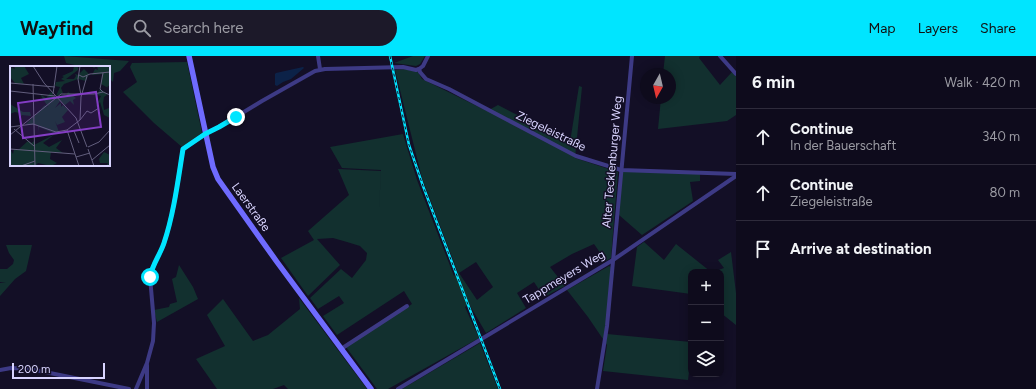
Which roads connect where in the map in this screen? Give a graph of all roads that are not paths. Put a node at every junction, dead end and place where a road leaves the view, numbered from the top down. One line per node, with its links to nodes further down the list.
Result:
1 (189, 56): 9 (main road, Laerstraße)
2 (318, 56): 6 (street)
3 (428, 56): 7 (street)
4 (632, 56): 10 (street, Alter Tecklenburger Weg)
5 (720, 56): 8 (street)
6 (320, 69): 7 (street); 9 (street)
7 (419, 69): 10 (street, Ziegeleistraße)
8 (736, 74)
9 (205, 134): 14 (main road, Laerstraße); 15 (street)
10 (621, 170): 11 (street, Ziegeleistraße); 12 (street, Alter Tecklenburger Weg)
11 (736, 175): 12 (street, Tappmeyers Weg)
12 (613, 260): 21 (street, Tappmeyers Weg); 22 (street, Alter Tecklenburger Weg)
13 (406, 306): 14 (street)
14 (342, 349): 20 (main road, Laerstraße)
15 (147, 363): 18 (street); 19 (street)
16 (0, 370): 17 (street)
17 (129, 389)
18 (136, 389)
19 (147, 389)
20 (371, 389)
21 (398, 389)
22 (597, 389)

